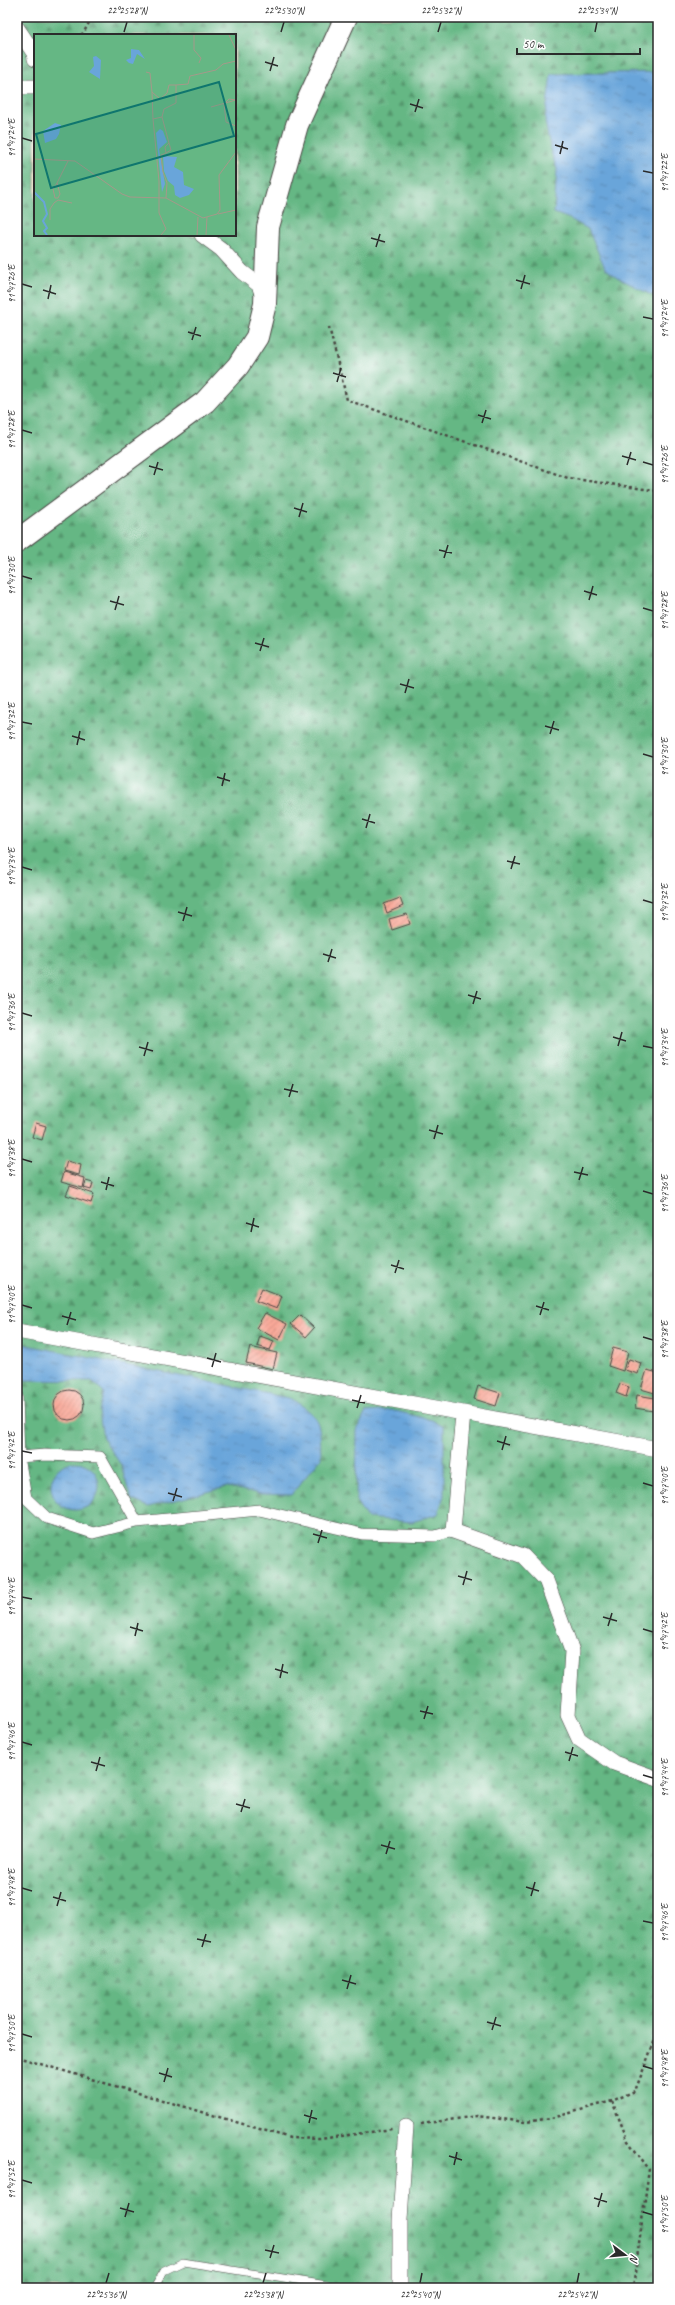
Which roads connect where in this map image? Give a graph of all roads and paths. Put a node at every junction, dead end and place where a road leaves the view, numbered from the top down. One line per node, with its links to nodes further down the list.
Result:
1 (92, 17): 4 (path)
2 (346, 17): 9 (main road)
3 (17, 28): 5 (street)
4 (82, 34)
5 (34, 53)
6 (17, 87): 7 (street)
7 (34, 87)
8 (203, 236): 9 (street)
9 (265, 304): 12 (main road)
10 (329, 327): 11 (path)
11 (658, 491)
12 (17, 541)
13 (17, 1331): 15 (street)
14 (17, 1396): 17 (street)
15 (463, 1413): 16 (street); 19 (street)
16 (658, 1449)
17 (19, 1457): 18 (street); 18 (street)
18 (137, 1522): 19 (street)
19 (453, 1531): 20 (street)
20 (658, 1779)
21 (658, 2032): 23 (path)
22 (17, 2057): 24 (path)
23 (612, 2102): 24 (path); 28 (path)
24 (406, 2126): 27 (street)
25 (154, 2288): 26 (lane)
26 (346, 2288)
27 (400, 2288)
28 (634, 2288)

